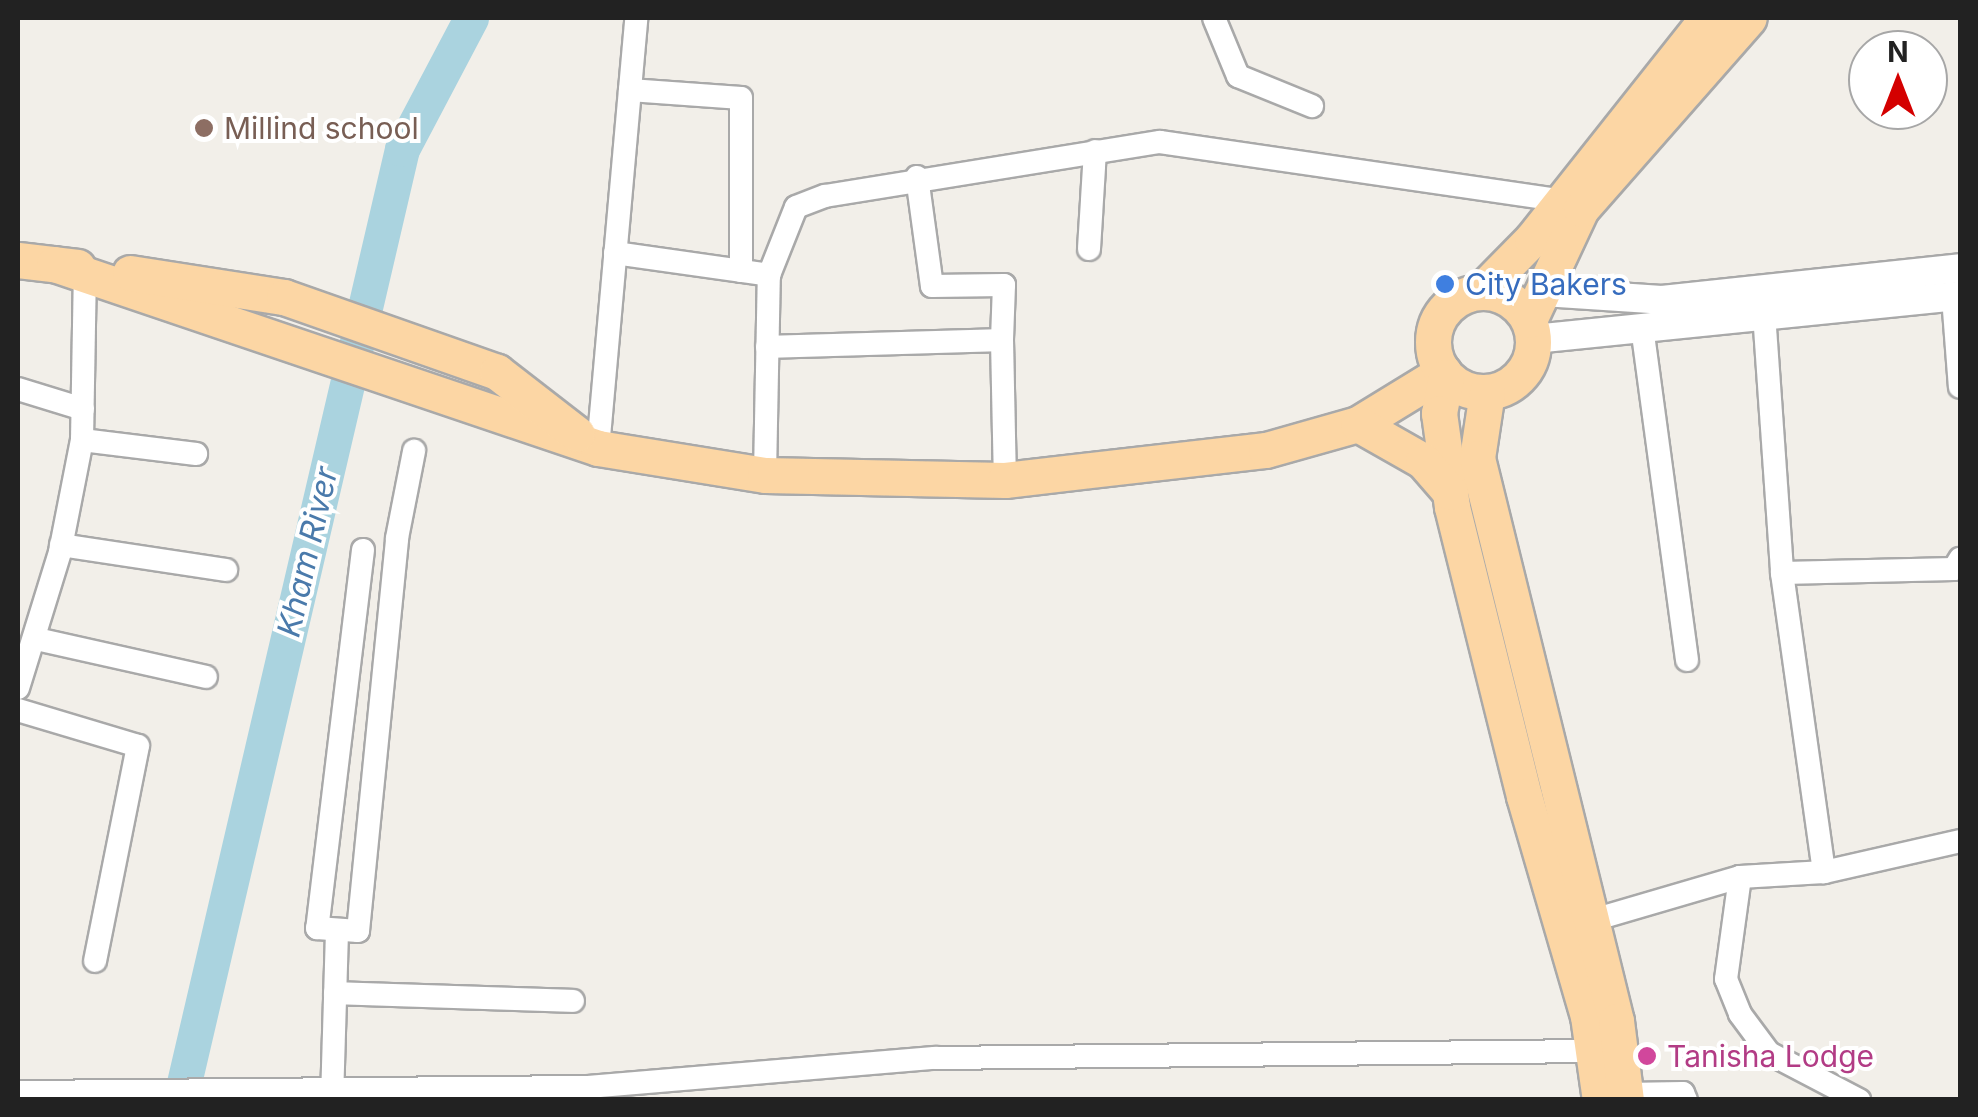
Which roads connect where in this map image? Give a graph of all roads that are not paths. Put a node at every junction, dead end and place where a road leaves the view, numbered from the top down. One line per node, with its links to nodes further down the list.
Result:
1 (636, 18): 5 (street)
2 (1214, 18): 6 (street)
3 (1707, 18): 9 (main road)
4 (1749, 18): 20 (main road)
5 (630, 90): 11 (street); 15 (street)
6 (1312, 106)
7 (1095, 151): 8 (street); 9 (street); 10 (street)
8 (917, 178): 16 (street); 22 (street)
9 (1559, 200): 17 (main road)
10 (1089, 249)
11 (615, 252): 15 (street); 32 (street)
12 (18, 260): 14 (main road)
13 (1960, 268): 19 (street)
14 (69, 269): 28 (street); 32 (main road); 32 (main road)
15 (741, 271): 16 (street)
16 (769, 275): 23 (street)
17 (1480, 292): 20 (main road); 24 (main road)
18 (1957, 296): 19 (street); 25 (street)
19 (1763, 302): 20 (street); 21 (street); 42 (street)
20 (1535, 317): 21 (street); 27 (main road)
21 (1642, 327): 44 (street)
22 (1002, 340): 23 (street); 36 (street)
23 (767, 347): 35 (street)
24 (1441, 365): 27 (main road); 29 (main road); 30 (main road); 37 (main road)
25 (1960, 386)
26 (18, 390): 28 (street)
27 (1487, 392): 51 (main road)
28 (82, 409): 31 (street)
29 (1358, 424): 30 (main road); 37 (main road)
30 (1322, 434): 36 (main road)
31 (82, 440): 34 (street); 38 (street)
32 (596, 448): 35 (main road)
33 (414, 452): 52 (street)
34 (196, 454)
35 (765, 475): 36 (main road)
36 (1005, 480)
37 (1450, 492): 56 (main road)
38 (61, 545): 41 (street); 43 (street)
39 (363, 550): 52 (street)
40 (1960, 559): 42 (street)
41 (226, 570)
42 (1782, 572): 49 (street)
43 (28, 650): 45 (street); 46 (street)
44 (1687, 660)
45 (206, 678)
46 (18, 688)
47 (18, 710): 53 (street)
48 (1960, 841): 49 (street)
49 (1824, 872): 50 (street)
50 (1740, 878): 51 (street); 64 (street)
51 (1592, 920): 61 (main road)
52 (337, 930): 54 (street)
53 (94, 961)
54 (335, 994): 55 (street); 60 (street)
55 (573, 1002)
56 (1593, 1051): 57 (street); 61 (main road)
57 (730, 1075): 59 (street); 62 (street)
58 (18, 1092): 60 (street)
59 (598, 1092): 60 (street)
60 (332, 1094)
61 (1617, 1098): 63 (street)
62 (729, 1100)
63 (1686, 1100)
64 (1859, 1100)

